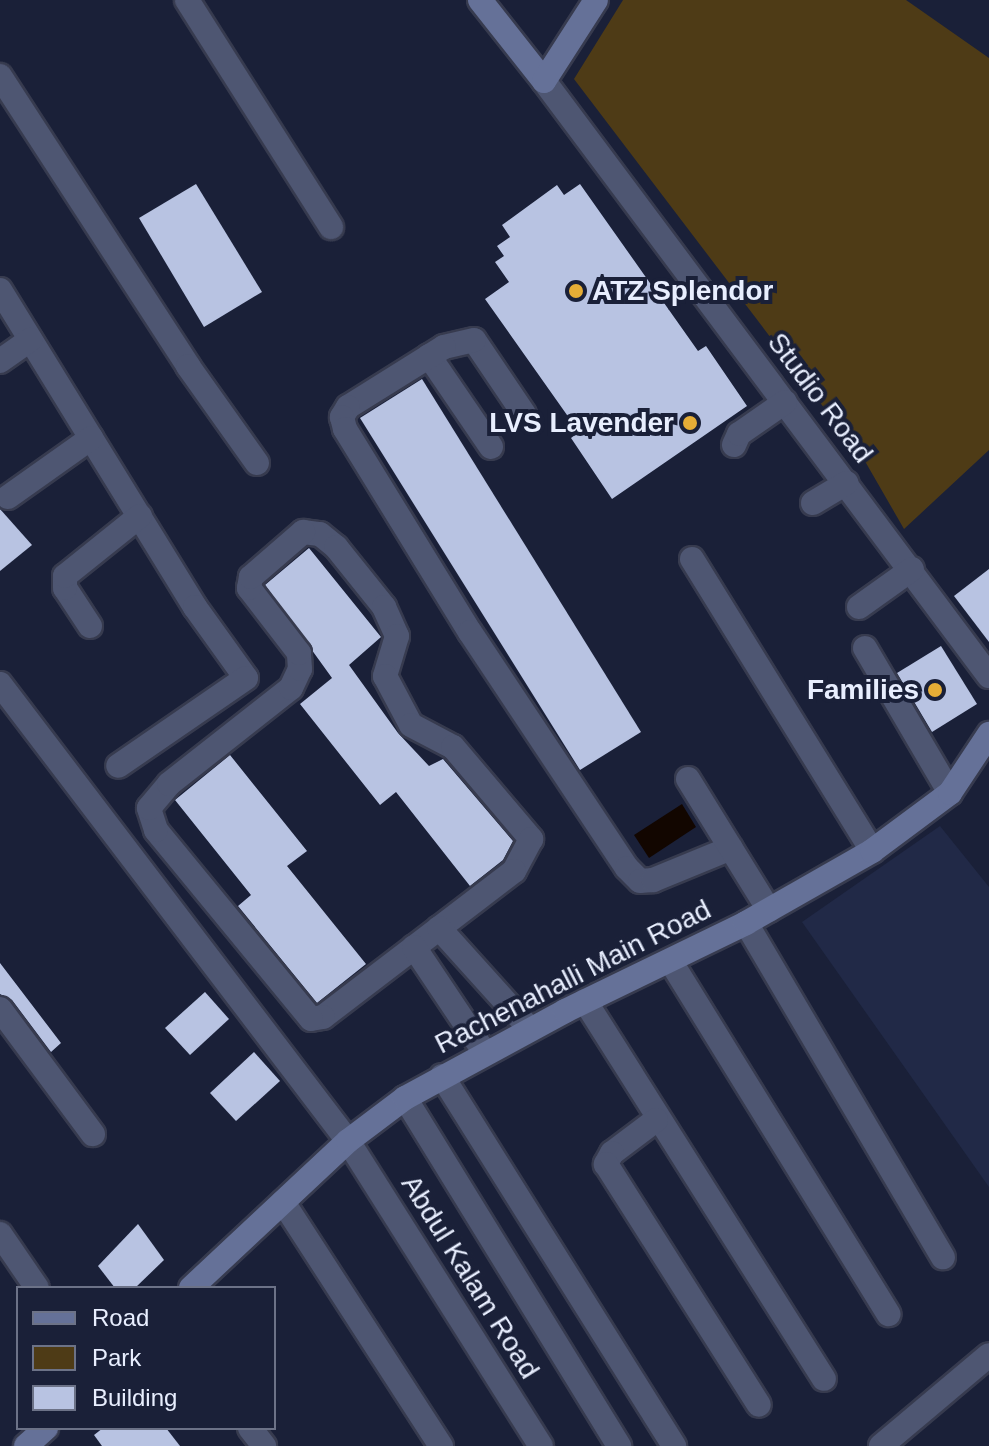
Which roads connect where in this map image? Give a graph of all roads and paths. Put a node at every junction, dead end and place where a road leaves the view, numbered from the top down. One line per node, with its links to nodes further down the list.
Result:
1 (187, 0): 6 (street)
2 (480, 0): 5 (street)
3 (596, 0): 5 (street)
4 (0, 76): 16 (street)
5 (544, 81): 11 (street, Studio Road)
6 (331, 227)
7 (0, 290): 8 (street)
8 (30, 340): 10 (street); 13 (street)
9 (429, 356): 12 (street); 15 (street); 32 (street)
10 (0, 361)
11 (785, 402): 14 (street); 17 (street, Studio Road)
12 (518, 416)
13 (91, 438): 18 (street); 20 (street)
14 (734, 445)
15 (491, 447)
16 (257, 463)
17 (846, 483): 19 (street); 22 (street, Studio Road)
18 (8, 497)
19 (813, 503)
20 (140, 516): 24 (street); 29 (street)
21 (692, 559): 33 (street)
22 (912, 569): 23 (street); 26 (street, Studio Road)
23 (859, 607)
24 (90, 626)
25 (865, 648): 31 (street)
26 (989, 676)
27 (0, 684): 47 (street, Abdul Kalam Road)
28 (989, 734): 31 (street, Rachenahalli Main Road)
29 (118, 766)
30 (688, 779): 32 (street)
31 (950, 793): 33 (street, Rachenahalli Main Road)
32 (731, 848): 34 (street)
33 (872, 851): 34 (street, Rachenahalli Main Road)
34 (769, 910): 35 (street, Rachenahalli Main Road)
35 (746, 923): 38 (street, Rachenahalli Main Road); 50 (street)
36 (439, 928): 37 (street); 37 (street); 41 (street)
37 (414, 947): 42 (street)
38 (671, 962): 39 (street, Rachenahalli Main Road); 53 (street)
39 (585, 1001): 41 (street, Rachenahalli Main Road); 45 (street)
40 (0, 1009): 46 (street)
41 (530, 1029): 42 (street, Rachenahalli Main Road)
42 (485, 1053): 43 (street, Rachenahalli Main Road)
43 (442, 1076): 44 (street, Rachenahalli Main Road); 64 (street)
44 (405, 1098): 47 (street, Rachenahalli Main Road); 63 (street)
45 (656, 1120): 55 (street); 56 (street)
46 (93, 1134)
47 (348, 1141): 48 (street, Rachenahalli Main Road); 62 (street, Abdul Kalam Road)
48 (283, 1202): 52 (street, Rachenahalli Main Road); 61 (street)
49 (0, 1234): 51 (street)
50 (943, 1257)
51 (36, 1286)
52 (193, 1286)
53 (888, 1314)
54 (989, 1355): 65 (street)
55 (824, 1379)
56 (759, 1405)
57 (44, 1430): 59 (street)
58 (252, 1430): 60 (street)
59 (26, 1446)
60 (264, 1446)
61 (441, 1446)
62 (541, 1446)
63 (619, 1446)
64 (674, 1446)
65 (881, 1446)

